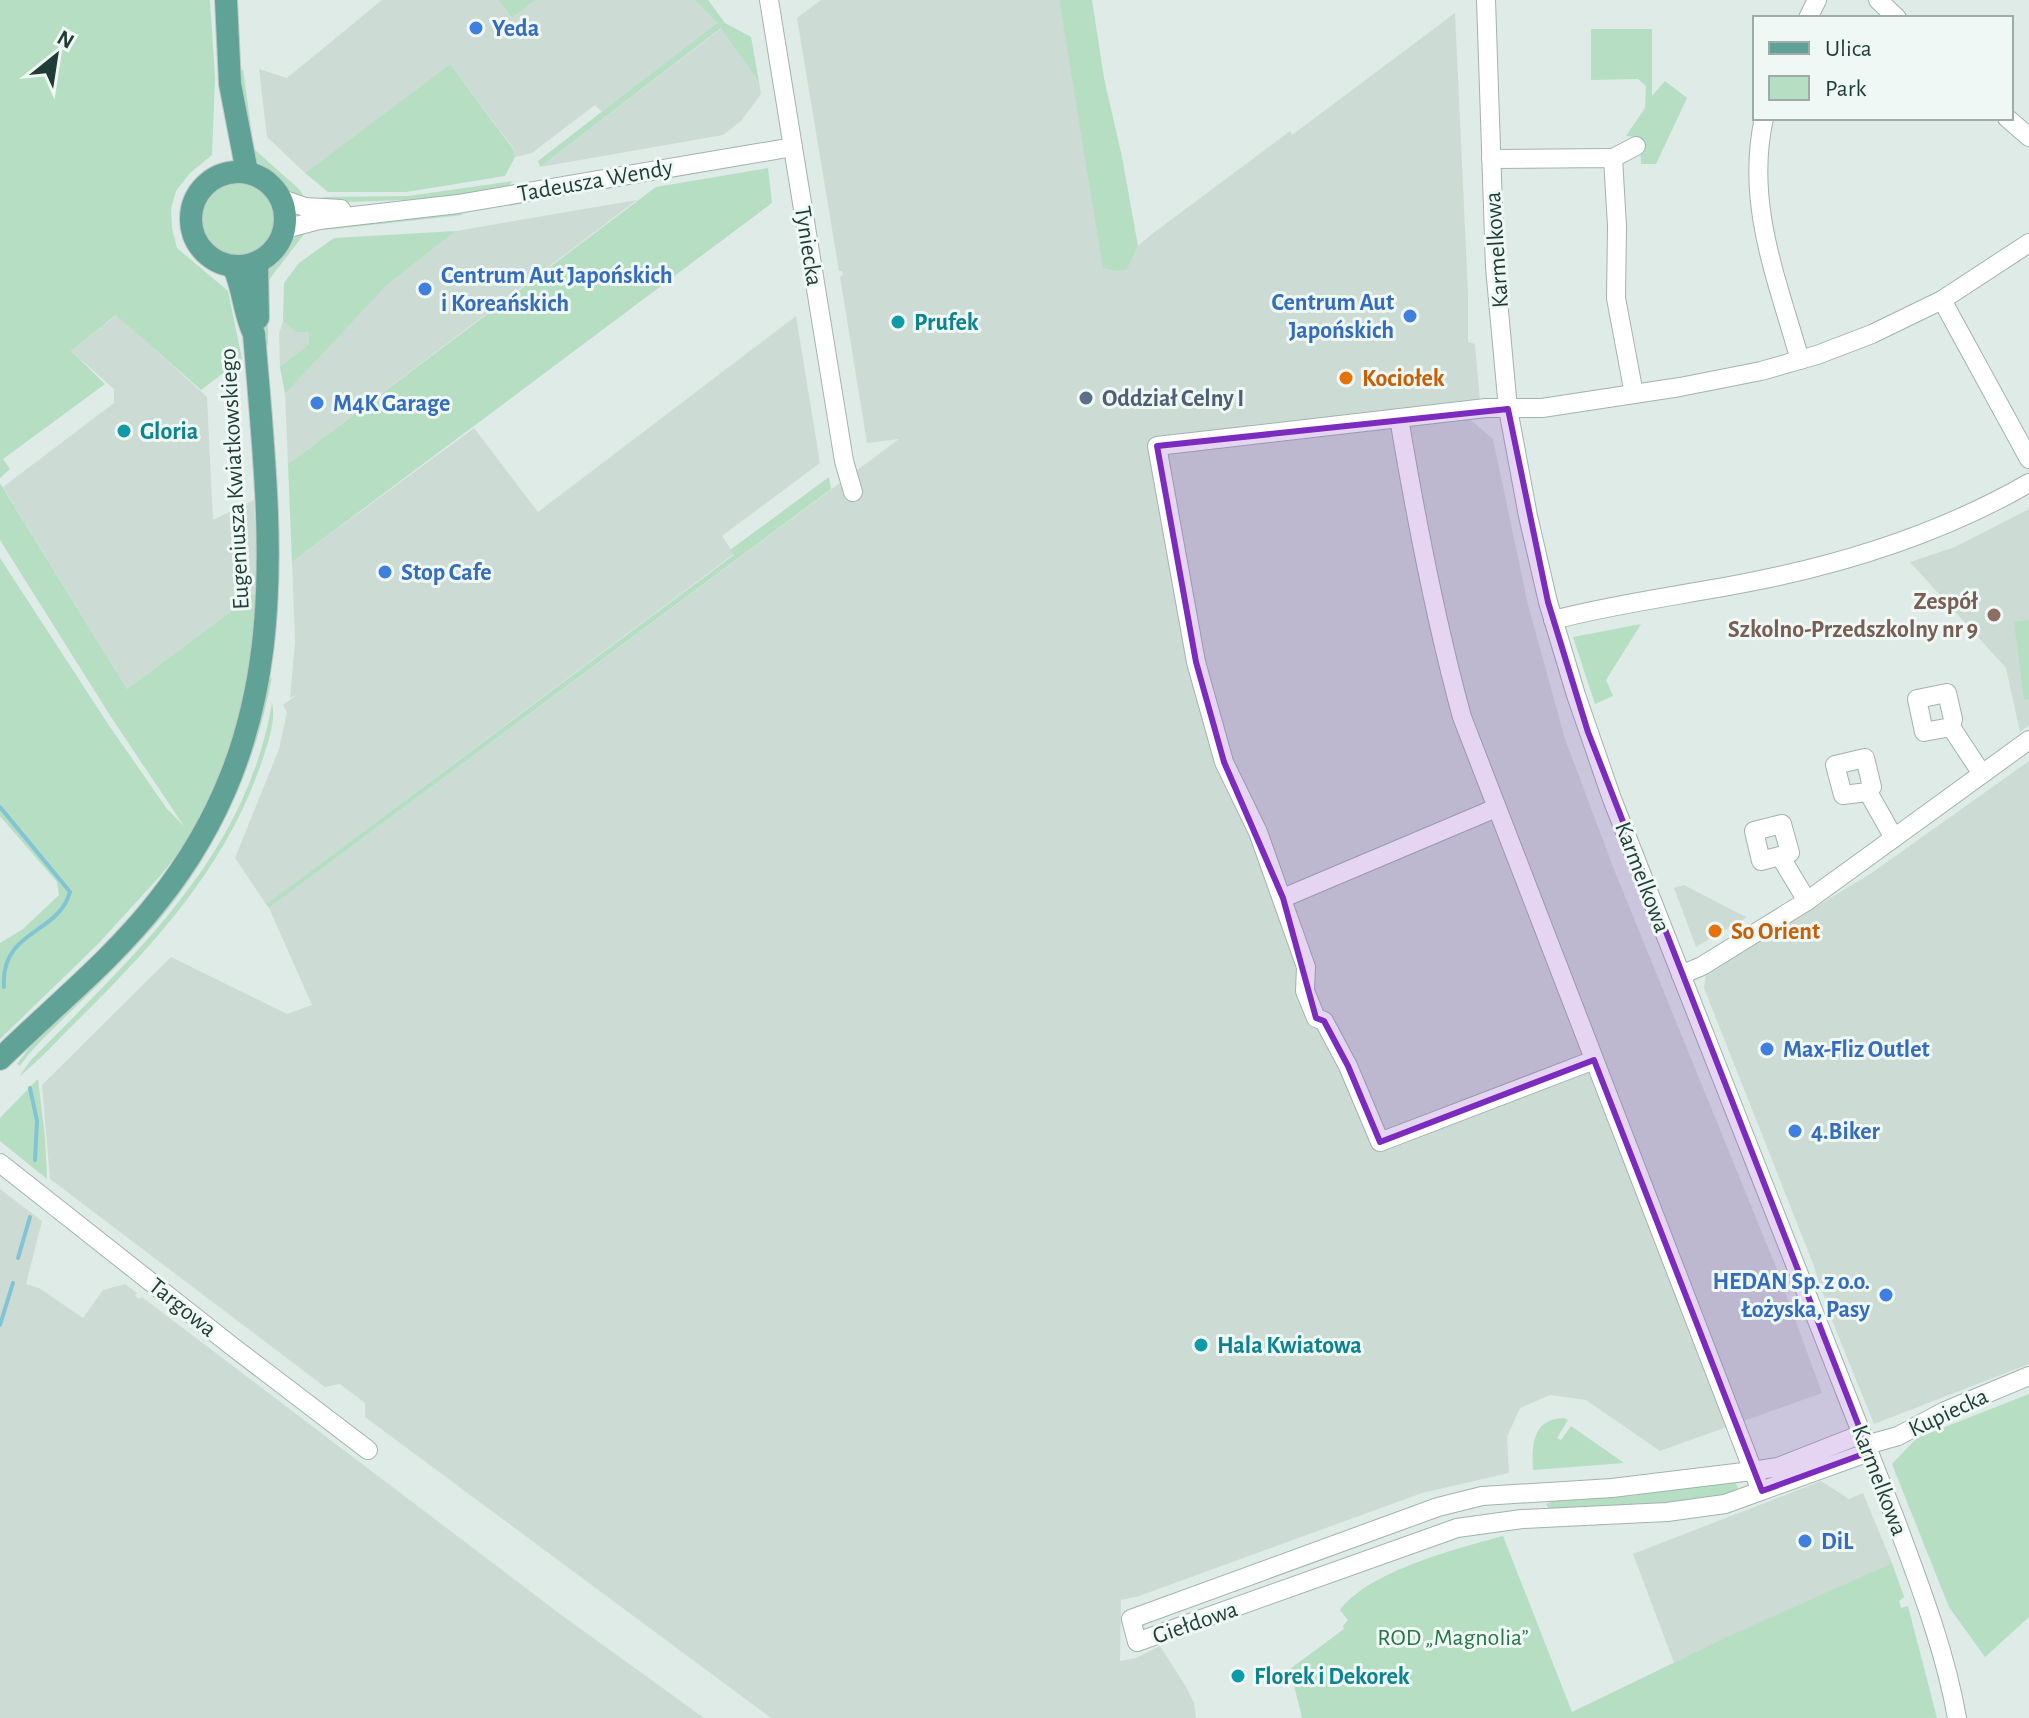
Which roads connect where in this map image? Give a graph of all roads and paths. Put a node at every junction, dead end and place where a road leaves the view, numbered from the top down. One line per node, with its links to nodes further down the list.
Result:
1 (226, 0): 6 (main road)
2 (769, 0): 11 (street, Tyniecka)
3 (1486, 0): 13 (street, Karmelkowa)
4 (1878, 0): 5 (street)
5 (1895, 16)
6 (230, 84): 14 (main road); 15 (main road)
7 (1764, 120): 24 (street)
8 (2009, 120): 9 (street)
9 (2029, 137)
10 (1636, 146): 12 (street)
11 (793, 147): 17 (street, Tadeusza Wendy); 30 (street, Tyniecka)
12 (1613, 158): 13 (street); 25 (street)
13 (1491, 159): 26 (street, Karmelkowa)
14 (247, 172): 15 (main road); 16 (main road)
15 (222, 174): 21 (main road)
16 (282, 199): 17 (street, Tadeusza Wendy); 18 (main road)
17 (395, 210): 18 (street, Tadeusza Wendy)
18 (285, 229): 20 (main road)
19 (2029, 243): 22 (street)
20 (257, 262): 21 (main road); 23 (main road, Eugeniusza Kwiatkowskiego)
21 (233, 266): 23 (main road, Eugeniusza Kwiatkowskiego)
22 (1942, 300): 24 (street); 28 (street)
23 (254, 334): 42 (main road, Eugeniusza Kwiatkowskiego)
24 (1800, 360): 25 (street)
25 (1634, 394): 26 (street)
26 (1508, 409): 27 (street); 31 (street, Karmelkowa)
27 (1399, 418): 36 (street); 39 (street)
28 (2029, 459)
29 (2029, 483): 31 (street)
30 (853, 492)
31 (1553, 620): 41 (street, Karmelkowa)
32 (1951, 727): 34 (street)
33 (2029, 740): 34 (street)
34 (1982, 774): 37 (street)
35 (1868, 792): 37 (street)
36 (1496, 808): 39 (street); 43 (street)
37 (1894, 838): 40 (street)
38 (1780, 856): 40 (street)
39 (1283, 898): 43 (street)
40 (1807, 901): 41 (street)
41 (1681, 975): 46 (street, Karmelkowa)
42 (0, 1059)
43 (1594, 1060): 48 (street)
44 (0, 1163): 47 (street, Targowa)
45 (2029, 1376): 46 (street, Kupiecka)
46 (1866, 1444): 48 (street, Giełdowa); 49 (street, Giełdowa); 56 (street, Karmelkowa)
47 (368, 1450)
48 (1752, 1471): 49 (street); 50 (street, Giełdowa)
49 (1762, 1491): 51 (street, Giełdowa)
50 (1527, 1492): 51 (street); 52 (street, Giełdowa)
51 (1528, 1519): 54 (street, Giełdowa)
52 (1321, 1550): 53 (street, Giełdowa); 54 (street)
53 (1271, 1569): 55 (street); 55 (street, Giełdowa)
54 (1329, 1573): 55 (street, Giełdowa)
55 (1279, 1591)
56 (1957, 1718)

